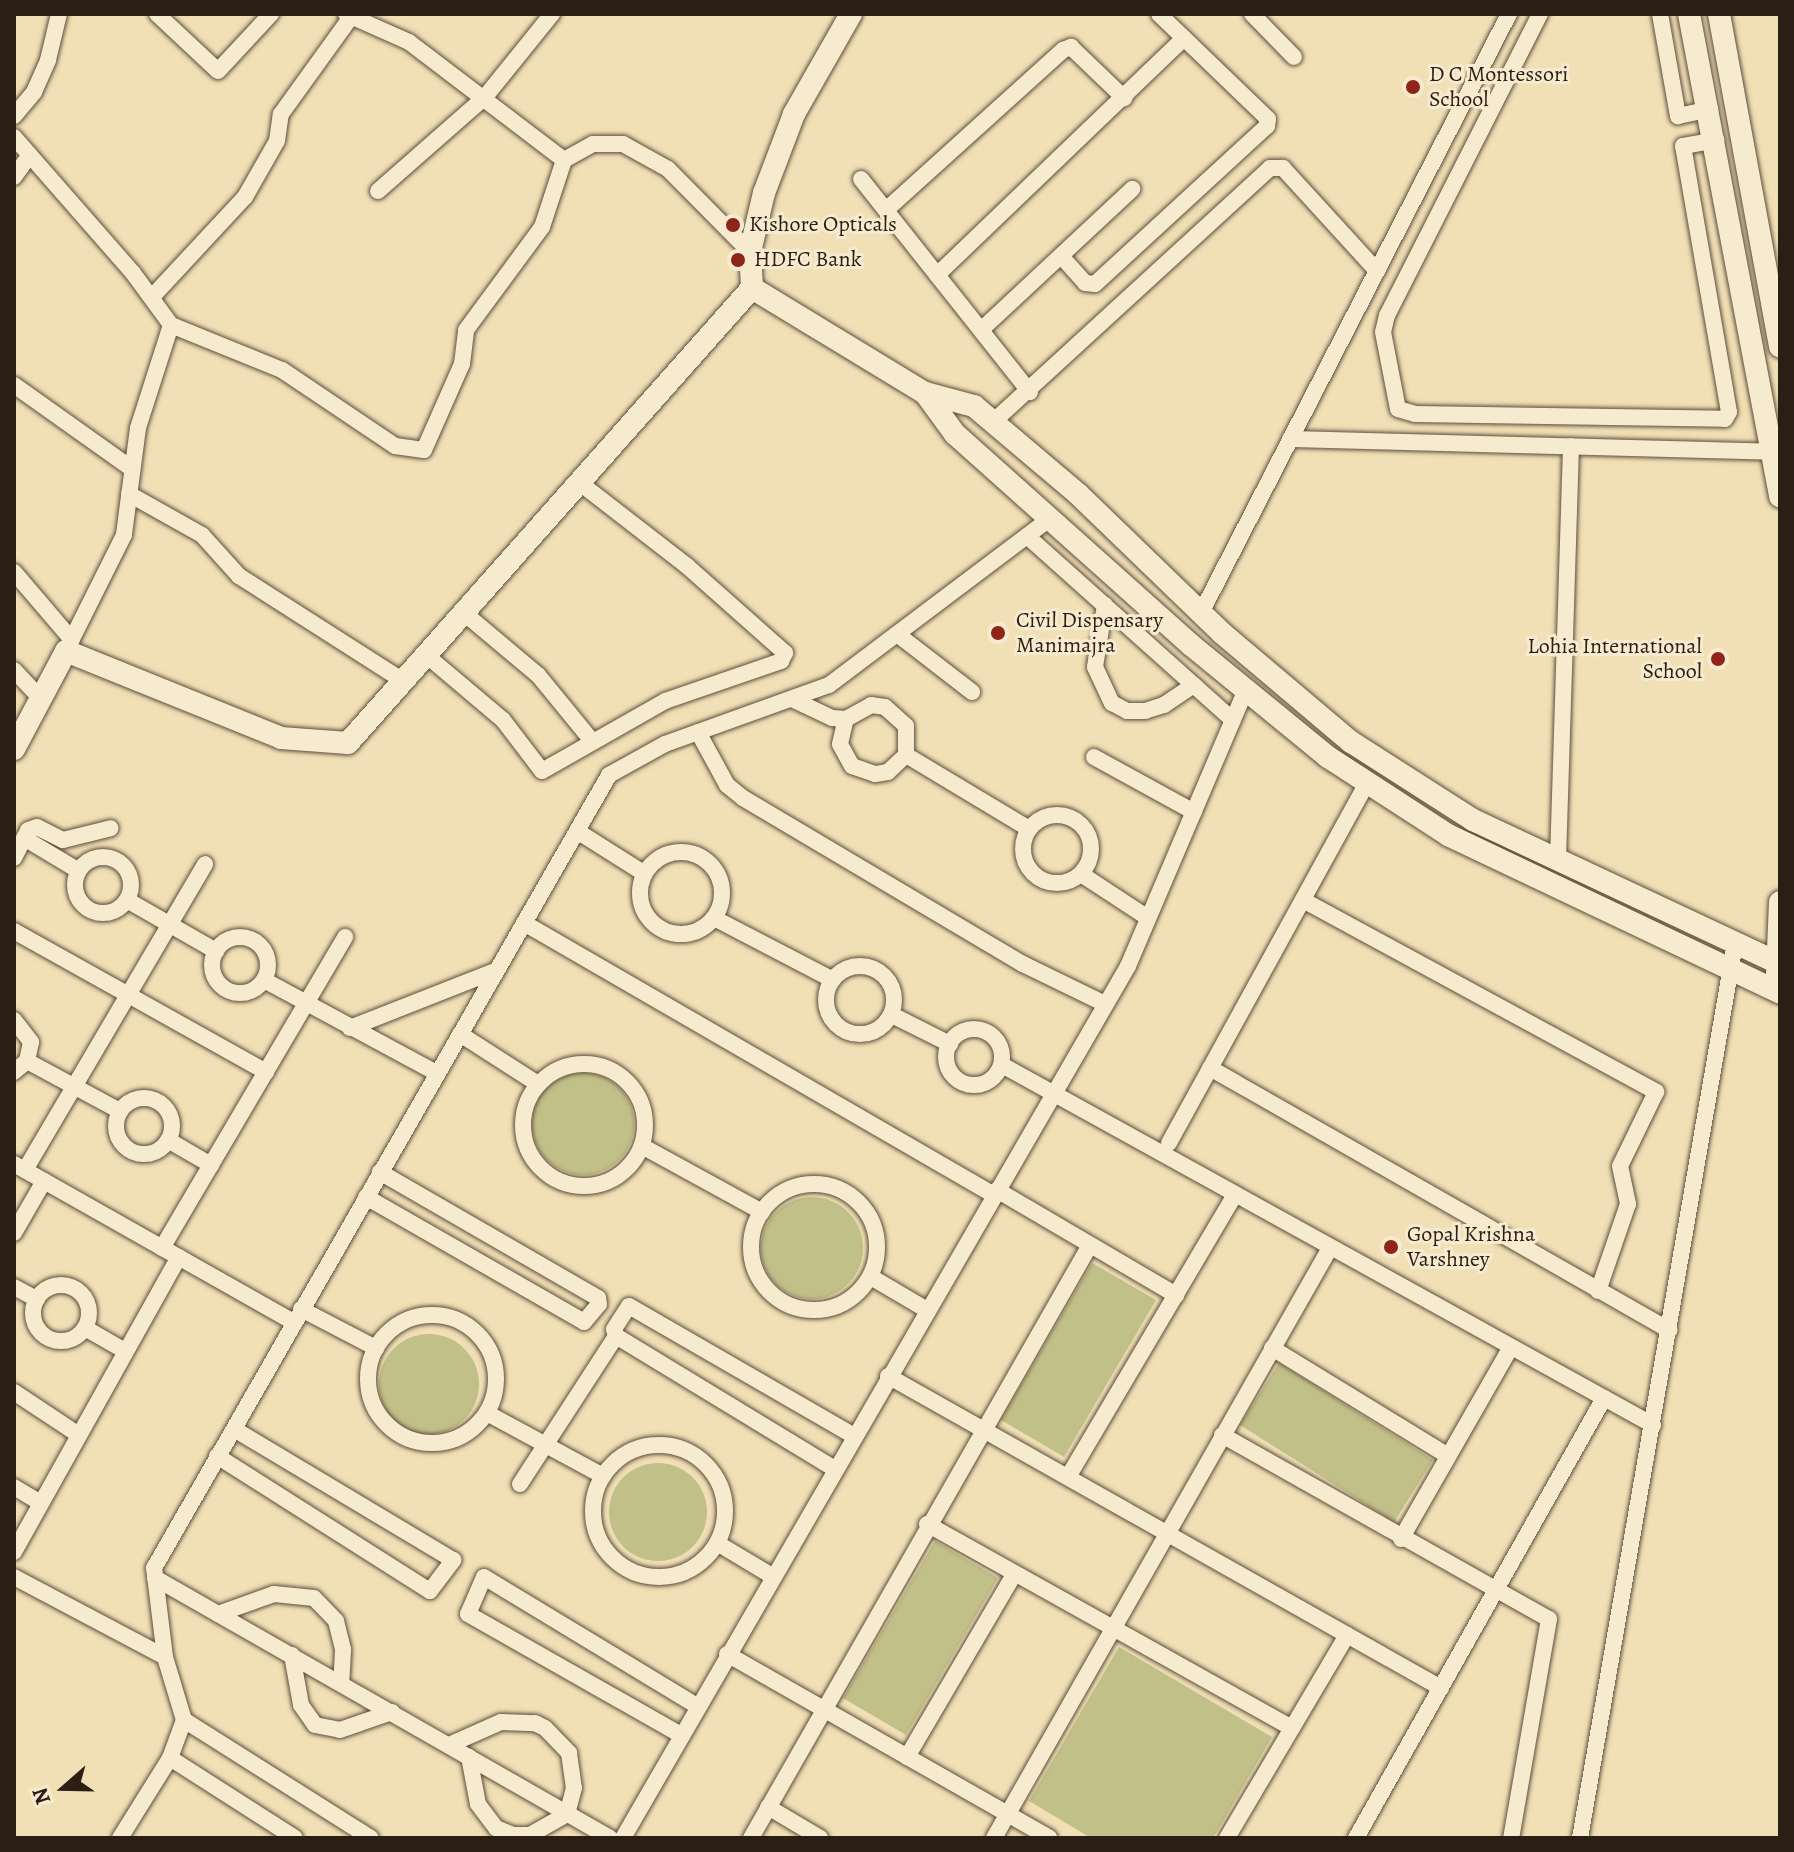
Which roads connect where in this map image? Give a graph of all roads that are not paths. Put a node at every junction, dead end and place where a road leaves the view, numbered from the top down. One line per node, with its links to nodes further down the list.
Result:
1 (59, 14): 19 (street)
2 (157, 14): 3 (street)
3 (271, 14)
4 (552, 14): 16 (street)
5 (851, 14): 31 (street)
6 (1159, 14): 14 (street)
7 (1252, 14): 15 (street)
8 (1509, 14): 33 (street)
9 (1540, 14): 23 (street)
10 (1660, 14): 20 (street)
11 (1689, 14): 18 (street)
12 (1719, 14): 39 (street)
13 (348, 16): 16 (street); 36 (street)
14 (1184, 38): 17 (street); 32 (street)
15 (1294, 57)
16 (485, 97): 25 (street); 29 (street)
17 (1124, 98): 30 (street); 34 (street)
18 (1710, 109): 20 (street); 22 (street)
19 (14, 116)
20 (1678, 116): 23 (street)
21 (14, 137): 24 (street)
22 (1716, 140): 23 (street); 46 (street)
23 (1683, 146)
24 (30, 155): 26 (street); 36 (street)
25 (564, 160): 31 (street); 37 (street)
26 (14, 177)
27 (861, 179): 30 (street)
28 (1132, 189): 32 (street)
29 (378, 191)
30 (886, 210): 34 (street)
31 (750, 252): 35 (street)
32 (1061, 256): 38 (street)
33 (1377, 271): 41 (street); 44 (street)
34 (937, 275): 38 (street)
35 (752, 288): 42 (street); 48 (street)
36 (152, 297): 37 (street)
37 (171, 325): 47 (street)
38 (981, 330): 41 (street)
39 (1780, 346)
40 (14, 385): 47 (street)
41 (1030, 392): 43 (street)
42 (925, 393): 43 (street); 52 (street)
43 (994, 421): 50 (street)
44 (1290, 439): 45 (street); 57 (street)
45 (1571, 446): 46 (street); 83 (street)
46 (1774, 452): 51 (street)
47 (132, 469): 49 (street)
48 (580, 483): 56 (street); 73 (street)
49 (129, 494): 59 (street); 63 (street)
50 (1078, 494): 52 (street); 57 (street)
51 (1780, 496)
52 (1051, 518): 53 (street); 65 (street)
53 (1027, 536): 55 (street); 58 (street)
54 (14, 572): 59 (street)
55 (1105, 605): 64 (street); 64 (street)
56 (464, 613): 60 (street); 73 (street)
57 (1201, 613): 61 (street)
58 (897, 634): 66 (street); 68 (street)
59 (69, 646): 63 (street); 67 (street)
60 (426, 655): 63 (street); 73 (street)
61 (1258, 663): 65 (street); 83 (street)
62 (14, 670): 67 (street)
63 (403, 681)
64 (1194, 685): 70 (street)
65 (1246, 690): 70 (street); 76 (street)
66 (972, 692)
67 (41, 699): 72 (street)
68 (792, 699): 69 (street); 71 (street)
69 (846, 719): 74 (street); 74 (street)
70 (1233, 720): 77 (street)
71 (698, 732): 80 (street); 107 (street)
72 (17, 734)
73 (592, 741)
74 (906, 755): 79 (street)
75 (1094, 757): 77 (street)
76 (1367, 783): 89 (street); 100 (street)
77 (1194, 812): 92 (street)
78 (111, 828): 81 (street)
79 (1029, 829): 87 (street); 87 (street)
80 (577, 831): 86 (street); 93 (street)
81 (24, 838): 82 (street); 85 (street)
82 (14, 858)
83 (1558, 860): 97 (street)
84 (205, 864): 94 (street)
85 (79, 871): 88 (street); 88 (street)
86 (645, 874): 91 (street); 91 (street)
87 (1081, 874): 92 (street)
88 (127, 900): 94 (street)
89 (1303, 900): 115 (street); 140 (street)
90 (1780, 902): 99 (street)
91 (714, 918): 103 (street)
92 (1148, 918): 107 (street)
93 (524, 923): 101 (street); 129 (street)
94 (170, 926): 98 (street); 105 (street)
95 (14, 931): 105 (street)
96 (345, 937): 106 (street)
97 (1735, 943): 99 (street); 100 (street)
98 (216, 951): 102 (street); 102 (street)
99 (1779, 964): 104 (street)
100 (1731, 969): 104 (street); 146 (street)
101 (497, 970): 110 (street); 111 (street)
102 (264, 980): 106 (street)
103 (833, 980): 108 (street); 108 (street)
104 (1778, 992)
105 (128, 995): 116 (street); 119 (street)
106 (305, 1004): 110 (street); 116 (street)
107 (1105, 1004): 120 (street)
108 (892, 1015): 112 (street)
109 (14, 1020): 114 (street)
110 (350, 1028): 117 (street)
111 (460, 1034): 117 (street); 118 (street)
112 (950, 1044): 113 (street); 113 (street)
113 (1002, 1065): 120 (street)
114 (20, 1066): 119 (street)
115 (1210, 1068): 123 (street); 140 (street)
116 (266, 1072): 125 (street)
117 (437, 1073): 127 (street)
118 (538, 1084): 124 (street); 124 (street)
119 (75, 1086): 121 (street); 126 (street)
120 (1052, 1095): 129 (street); 130 (street)
121 (120, 1111): 122 (street); 122 (street)
122 (168, 1140): 125 (street)
123 (1169, 1143)
124 (642, 1146): 132 (street)
125 (211, 1165): 135 (street)
126 (19, 1167): 128 (street)
127 (380, 1172): 131 (street); 131 (street)
128 (44, 1181): 133 (street); 135 (street)
129 (995, 1193): 134 (street); 143 (street)
130 (1235, 1195): 136 (street); 141 (street)
131 (366, 1197): 144 (street)
132 (762, 1212): 138 (street); 138 (street)
133 (14, 1233)
134 (1090, 1245): 141 (street); 158 (street)
135 (162, 1248): 137 (street)
136 (1330, 1248): 148 (street); 150 (street)
137 (179, 1257): 144 (street); 151 (street)
138 (871, 1277): 143 (street)
139 (14, 1287): 142 (street)
140 (1598, 1291): 146 (street)
141 (1176, 1295): 167 (street)
142 (37, 1299): 145 (street); 145 (street)
143 (927, 1310): 152 (street)
144 (297, 1316): 149 (street); 157 (street)
145 (85, 1328): 151 (street)
146 (1669, 1330): 156 (street)
147 (616, 1336): 161 (street); 162 (street); 165 (street)
148 (1511, 1347): 154 (street); 164 (street)
149 (376, 1348): 155 (street); 155 (street)
150 (1272, 1348): 160 (street); 164 (street)
151 (125, 1351): 159 (street)
152 (888, 1376): 158 (street); 161 (street)
153 (14, 1392): 159 (street)
154 (1604, 1398): 156 (street); 180 (street)
155 (487, 1413): 162 (street)
156 (1653, 1425): 214 (street)
157 (234, 1429): 163 (street); 163 (street)
158 (983, 1430): 167 (street); 171 (street)
159 (79, 1435): 170 (street)
160 (1222, 1435): 172 (street); 173 (street)
161 (854, 1436): 165 (street)
162 (546, 1445): 166 (street); 168 (street)
163 (217, 1456): 179 (street)
164 (1448, 1456): 173 (street)
165 (835, 1469): 177 (street)
166 (603, 1476): 174 (street); 174 (street)
167 (1068, 1477): 172 (street)
168 (520, 1484)
169 (14, 1487): 170 (street)
170 (41, 1503): 175 (street)
171 (927, 1524): 176 (street); 190 (street)
172 (1168, 1534): 182 (street); 183 (street)
173 (1401, 1539): 180 (street)
174 (717, 1543): 177 (street)
175 (14, 1552)
176 (1015, 1573): 182 (street); 197 (street)
177 (772, 1576): 184 (street)
178 (14, 1577): 186 (street)
179 (155, 1578): 181 (street); 186 (street)
180 (1497, 1593): 188 (street); 213 (street)
181 (218, 1614): 185 (street); 187 (street)
182 (1115, 1629): 193 (street); 201 (street)
183 (1347, 1635): 188 (street); 193 (street)
184 (727, 1654): 189 (street); 190 (street)
185 (292, 1655): 187 (street); 191 (street)
186 (165, 1657): 192 (street)
187 (341, 1683): 191 (street)
188 (1441, 1688): 212 (street)
189 (697, 1706): 194 (street); 194 (street)
190 (822, 1708): 197 (street); 199 (street)
191 (392, 1712): 195 (street)
192 (184, 1720): 198 (street); 204 (street)
193 (1292, 1728): 211 (street)
194 (681, 1735): 206 (street)
195 (449, 1745): 196 (street); 200 (street)
196 (469, 1757): 200 (street); 200 (street)
197 (907, 1757): 201 (street)
198 (170, 1758): 202 (street); 203 (street)
199 (768, 1807): 207 (street); 208 (street)
200 (567, 1814): 205 (street)
201 (1007, 1814): 209 (street); 210 (street)
202 (120, 1838)
203 (295, 1838)
204 (371, 1838)
205 (610, 1838)
206 (623, 1838)
207 (751, 1838)
208 (820, 1838)
209 (994, 1838)
210 (1049, 1838)
211 (1227, 1838)
212 (1356, 1838)
213 (1511, 1838)
214 (1580, 1838)

